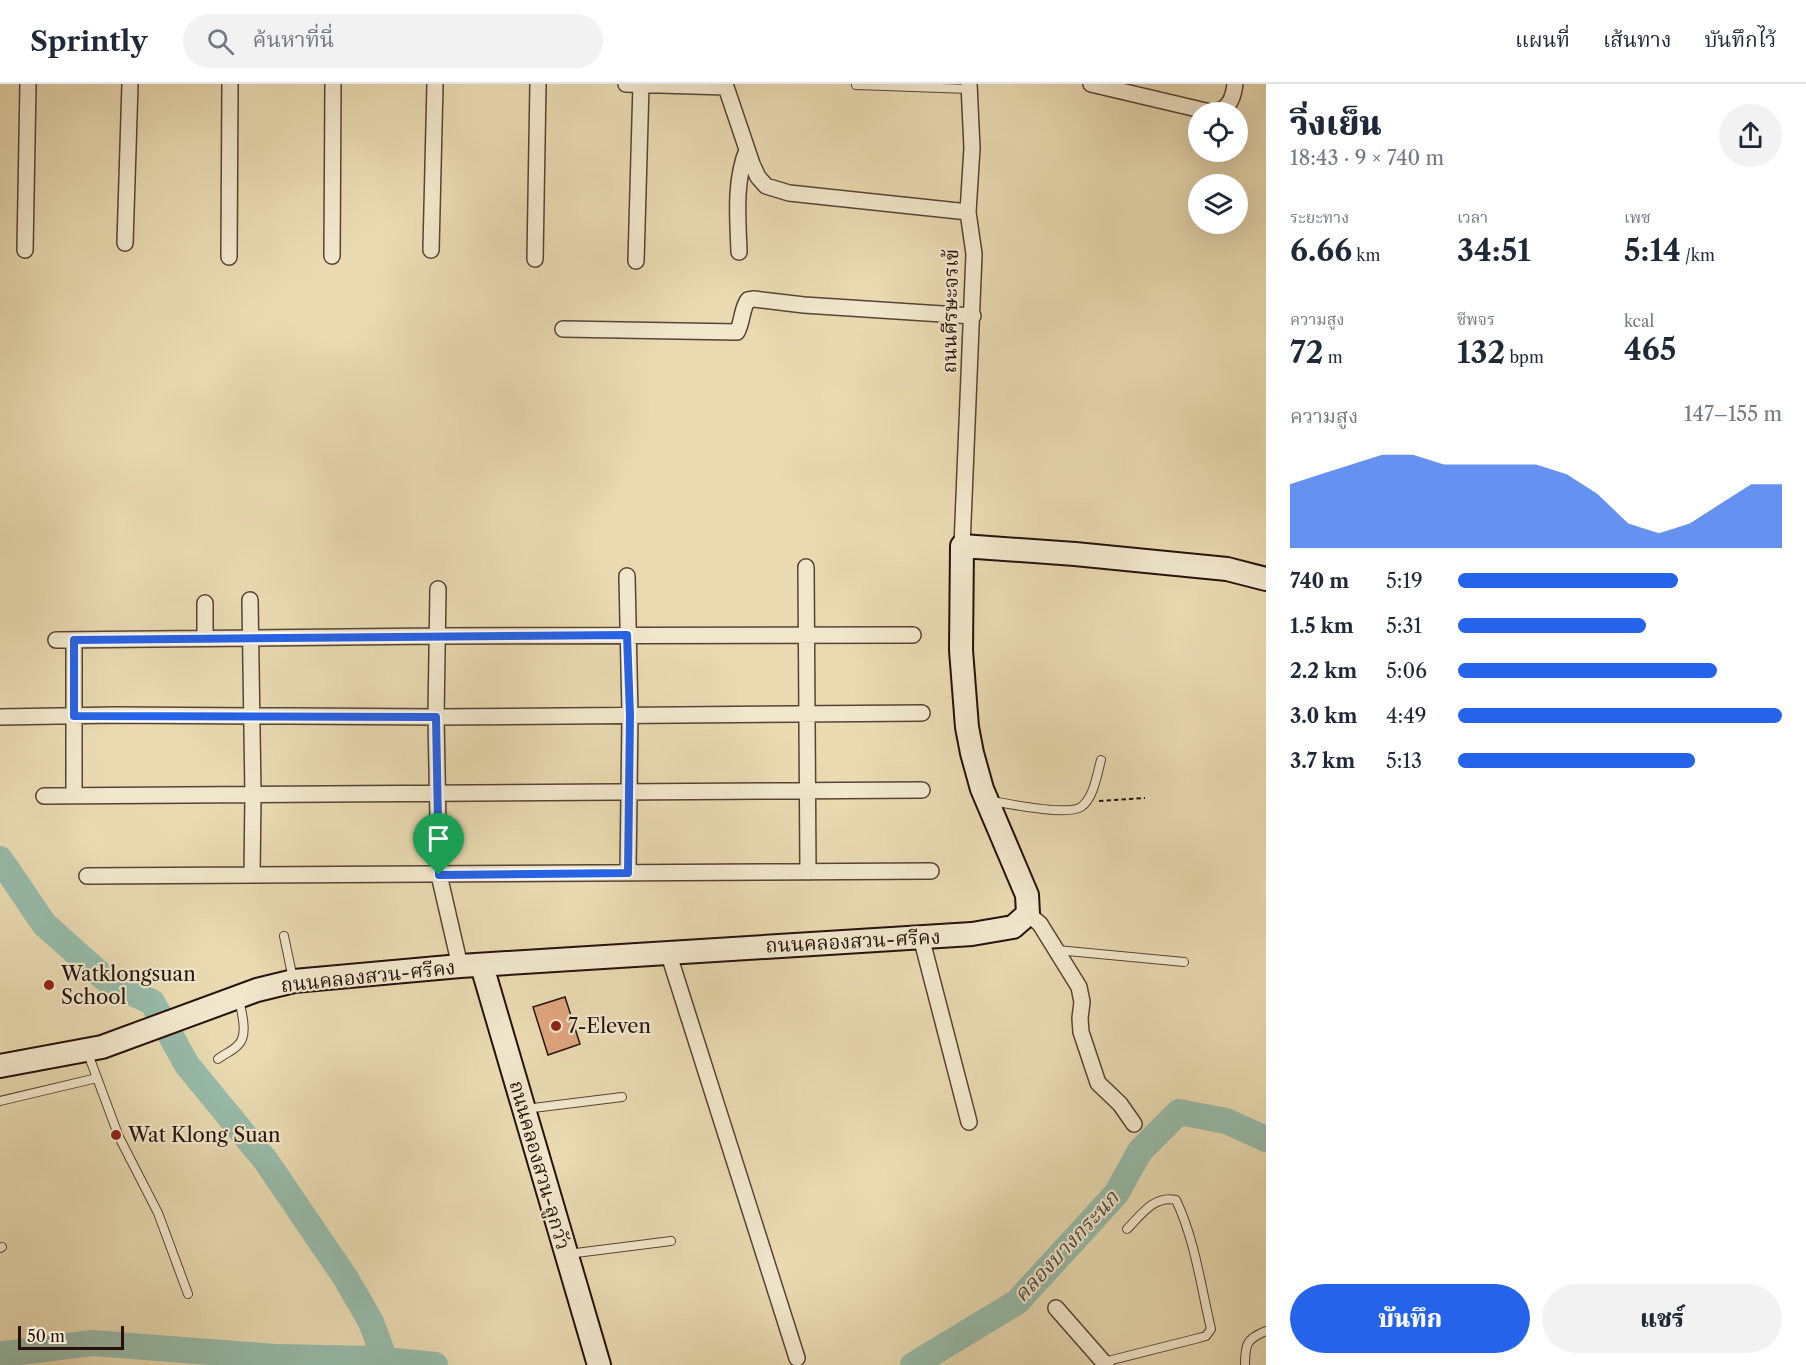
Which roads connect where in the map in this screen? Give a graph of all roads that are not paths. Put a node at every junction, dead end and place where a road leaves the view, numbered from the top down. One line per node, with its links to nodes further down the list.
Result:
1 (28, 84): 16 (street)
2 (130, 84): 15 (street)
3 (230, 84): 20 (street)
4 (333, 84): 19 (street)
5 (435, 84): 17 (street)
6 (538, 84): 21 (street)
7 (633, 84): 10 (street); 22 (street)
8 (1091, 84): 9 (street)
9 (1235, 84)
10 (725, 85): 13 (street)
11 (856, 85): 12 (lane)
12 (969, 87): 14 (street, ถนนศีรษะจรเข้)
13 (747, 150): 14 (street); 18 (street)
14 (968, 212): 23 (street, ถนนศีรษะจรเข้)
15 (125, 243)
16 (25, 250)
17 (431, 250)
18 (739, 252)
19 (332, 256)
20 (229, 257)
21 (535, 259)
22 (636, 261)
23 (973, 316): 24 (street); 25 (street, ถนนศีรษะจรเข้)
24 (562, 329)
25 (963, 546): 28 (street); 55 (street)
26 (806, 567): 33 (street)
27 (627, 576): 32 (street)
28 (1266, 579)
29 (438, 589): 35 (street)
30 (250, 600): 37 (street)
31 (205, 603): 36 (street)
32 (627, 635): 33 (street); 35 (street); 42 (street)
33 (806, 635): 34 (street); 41 (street)
34 (913, 635)
35 (437, 636): 37 (street); 46 (street)
36 (205, 638): 37 (street); 39 (street)
37 (251, 638): 44 (street)
38 (56, 640): 39 (street)
39 (74, 640): 43 (street)
40 (922, 713): 41 (street)
41 (806, 714): 42 (street); 49 (street)
42 (630, 715): 46 (street); 50 (street)
43 (74, 716): 44 (street); 45 (street); 54 (street)
44 (252, 716): 46 (street); 52 (street)
45 (0, 717)
46 (436, 717): 51 (street)
47 (1101, 760): 55 (lane)
48 (922, 790): 49 (street)
49 (807, 791): 50 (street); 57 (street)
50 (630, 792): 51 (street); 58 (street)
51 (438, 794): 52 (street); 60 (street)
52 (254, 795): 54 (street); 59 (street)
53 (44, 796): 54 (street)
54 (74, 796)
55 (987, 801): 62 (street)
56 (931, 871): 57 (street)
57 (808, 872): 58 (street)
58 (628, 873): 60 (street)
59 (252, 875): 60 (street); 61 (street)
60 (439, 875): 68 (street)
61 (87, 876)
62 (1028, 915): 64 (street, ถนนคลองสวน-ศรีคง); 65 (street)
63 (284, 936): 69 (lane)
64 (921, 937): 66 (street, ถนนคลองสวน-ศรีคง); 78 (street)
65 (1056, 950): 67 (lane); 79 (street)
66 (668, 952): 68 (street, ถนนคลองสวน-ศรีคง); 86 (street)
67 (1184, 962)
68 (471, 966): 69 (street, ถนนคลองสวน-ศรีคง); 77 (street, ถนนคลองสวน-ลูกวัว)
69 (294, 981): 70 (street, ถนนคลองสวน-ศรีคง)
70 (239, 997): 71 (street, ถนนคลองสวน-ศรีคง); 72 (lane)
71 (87, 1050): 73 (street, ถนนคลองสวน-ศรีคง); 74 (lane)
72 (218, 1059)
73 (0, 1066)
74 (97, 1078): 76 (lane); 83 (lane)
75 (622, 1097): 77 (lane)
76 (0, 1101)
77 (524, 1109): 82 (street, ถนนคลองสวน-ลูกวัว)
78 (969, 1122)
79 (1134, 1124)
80 (1127, 1229): 87 (lane)
81 (671, 1241): 82 (lane)
82 (567, 1254): 88 (street, ถนนคลองสวน-ลูกวัว)
83 (188, 1294)
84 (1056, 1308): 87 (street)
85 (1266, 1331): 89 (lane)
86 (798, 1358)
87 (1105, 1364)
88 (599, 1365)
89 (1245, 1365)

